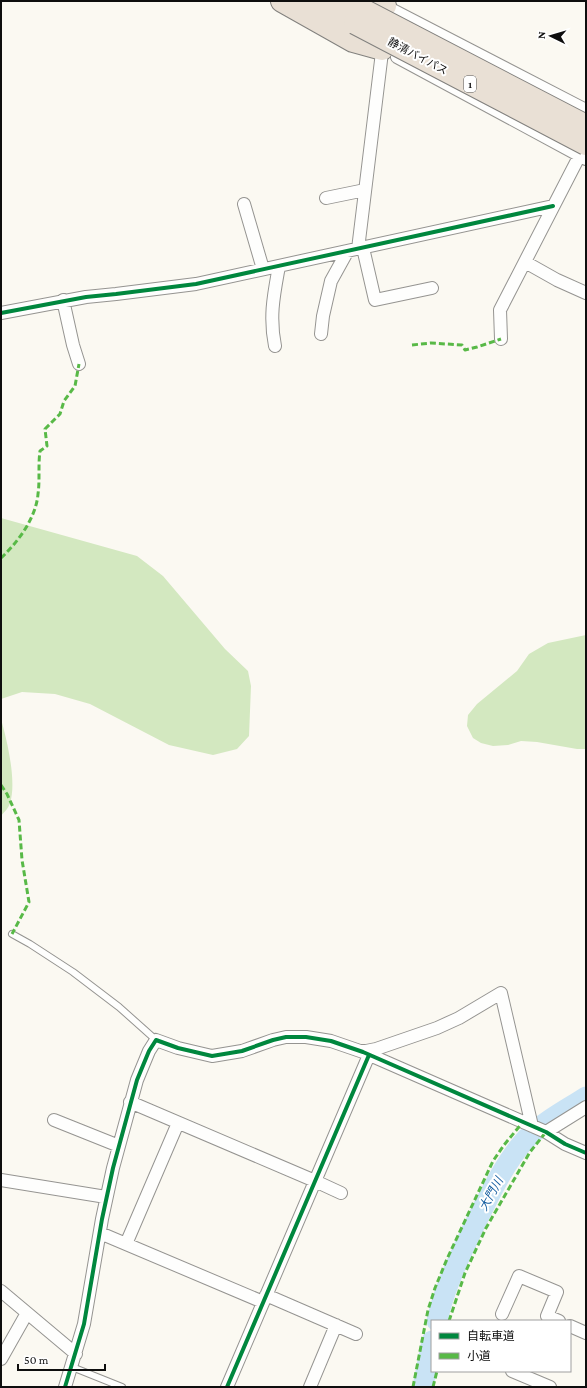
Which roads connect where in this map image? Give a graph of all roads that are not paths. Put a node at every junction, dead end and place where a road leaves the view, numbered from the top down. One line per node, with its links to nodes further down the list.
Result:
1 (282, 1): 5 (highway)
2 (314, 1): 4 (highway, 静清バイパス / 1)
3 (385, 3): 5 (street); 6 (street)
4 (355, 11): 7 (highway, 静清バイパス / 1, bridge); 8 (highway, 静清バイパス / 1, bridge)
5 (382, 49): 8 (street); 9 (street)
6 (586, 110)
7 (586, 126)
8 (584, 150): 12 (street)
9 (365, 190): 10 (street); 13 (street)
10 (326, 198)
11 (244, 204): 16 (street)
12 (553, 206): 13 (street); 14 (street)
13 (356, 249): 15 (street); 17 (street); 21 (street)
14 (525, 262): 18 (street); 22 (street)
15 (279, 266): 16 (street); 23 (street)
16 (263, 269): 19 (street)
17 (432, 288)
18 (586, 293)
19 (63, 300): 20 (street); 24 (street)
20 (1, 313)
21 (321, 334)
22 (501, 340)
23 (275, 346)
24 (80, 364)
25 (12, 934): 26 (lane)
26 (156, 1040): 27 (street); 29 (street)
27 (357, 1050): 28 (street); 33 (street)
28 (369, 1055): 33 (street); 38 (street)
29 (130, 1102): 32 (street); 35 (street)
30 (586, 1107): 34 (street)
31 (54, 1120): 35 (street)
32 (178, 1123): 38 (street); 42 (street)
33 (532, 1126): 34 (street)
34 (546, 1132): 36 (street)
35 (119, 1146): 40 (street)
36 (586, 1153)
37 (1, 1180): 40 (street)
38 (315, 1181): 39 (street); 44 (street)
39 (341, 1193)
40 (106, 1197): 41 (street)
41 (100, 1233): 42 (street); 52 (street)
42 (126, 1244): 44 (street)
43 (1, 1291): 45 (street)
44 (264, 1299): 48 (street); 58 (street)
45 (27, 1313): 52 (street); 53 (street)
46 (502, 1314): 47 (street)
47 (557, 1320)
48 (336, 1326): 51 (street); 59 (street)
49 (571, 1326): 50 (street)
50 (586, 1333)
51 (356, 1334)
52 (76, 1354): 54 (street)
53 (1, 1359)
54 (72, 1367): 56 (street); 57 (lane)
55 (514, 1372): 60 (street)
56 (65, 1387)
57 (122, 1387)
58 (227, 1387)
59 (310, 1387)
60 (550, 1387)

